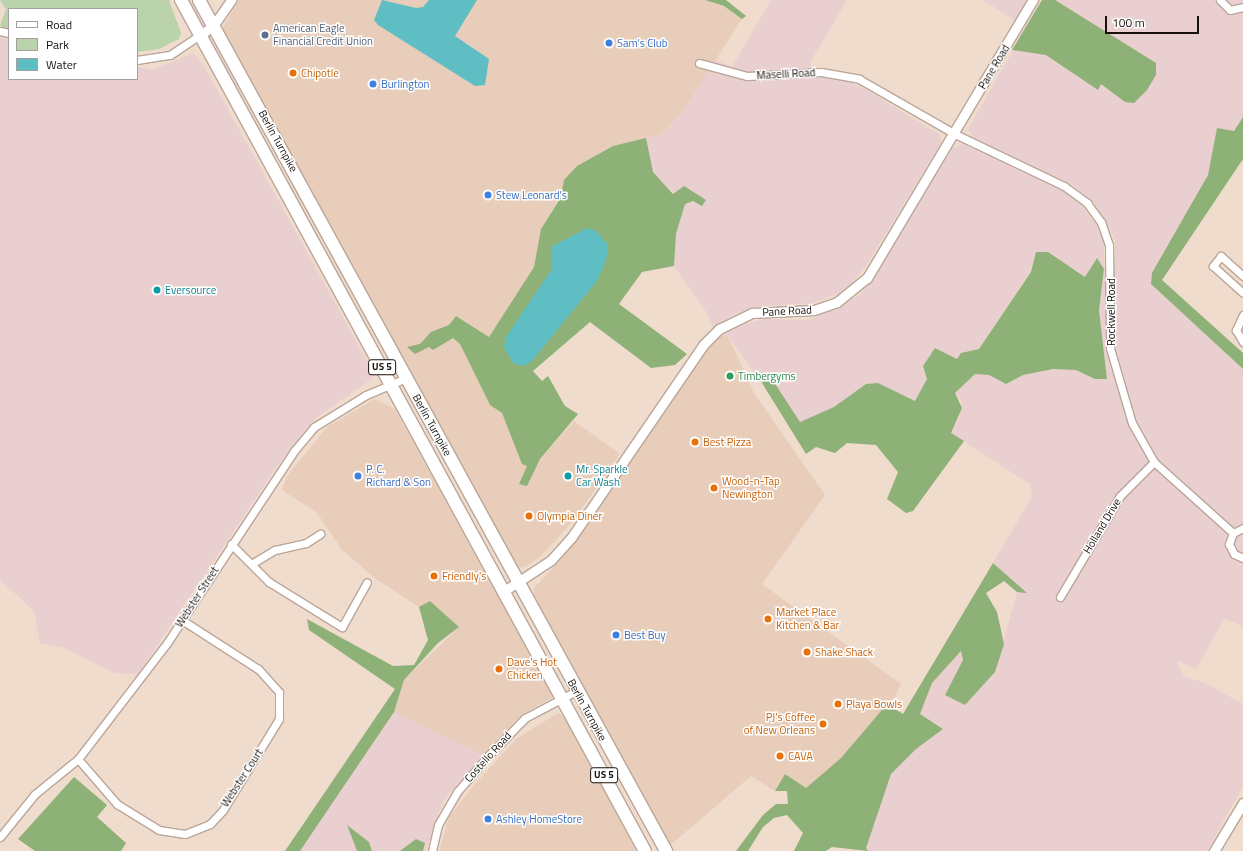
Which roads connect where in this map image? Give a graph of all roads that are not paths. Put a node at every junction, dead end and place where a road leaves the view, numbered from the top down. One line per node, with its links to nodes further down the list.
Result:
1 (181, 0): 8 (highway, Berlin Turnpike / US 5)
2 (198, 0): 7 (highway, Berlin Turnpike / US 5)
3 (231, 0): 7 (street)
4 (1033, 0): 11 (street, Pane Road)
5 (1220, 0): 6 (street)
6 (1243, 8)
7 (214, 26): 8 (street); 16 (highway, Berlin Turnpike / US 5)
8 (200, 36): 9 (street); 17 (highway, Berlin Turnpike / US 5)
9 (138, 60)
10 (699, 64): 11 (street, Maselli Road)
11 (955, 134): 18 (street, Rockwell Road); 26 (street, Pane Road)
12 (1243, 276): 13 (street)
13 (1243, 293)
14 (1243, 315): 15 (street)
15 (1243, 342)
16 (406, 378): 17 (street, Webster Street); 26 (highway, Berlin Turnpike / US 5)
17 (391, 383): 22 (street, Webster Street); 27 (highway, Berlin Turnpike / US 5)
18 (1154, 462): 20 (street, Rockwell Road); 28 (street, Holland Drive)
19 (1243, 528): 20 (street)
20 (1233, 533): 23 (street)
21 (320, 534): 24 (street)
22 (231, 544): 24 (street); 29 (street, Webster Street)
23 (1243, 558)
24 (253, 563): 25 (street)
25 (367, 582)
26 (519, 582): 27 (street, Pane Road); 30 (highway, Berlin Turnpike / US 5)
27 (504, 591): 31 (highway, Berlin Turnpike / US 5)
28 (1060, 597)
29 (182, 620): 32 (street, Webster Street); 32 (street, Webster Court)
30 (576, 691): 31 (street, Costello Road); 35 (highway, Berlin Turnpike / US 5)
31 (563, 699): 37 (highway, Berlin Turnpike / US 5); 38 (street, Costello Road)
32 (78, 759): 36 (street, Webster Street)
33 (1243, 803): 34 (street)
34 (1240, 814): 40 (street)
35 (657, 834): 37 (highway); 39 (highway, Berlin Turnpike / US 5)
36 (0, 837)
37 (643, 848)
38 (432, 851)
39 (666, 851)
40 (1214, 851)

